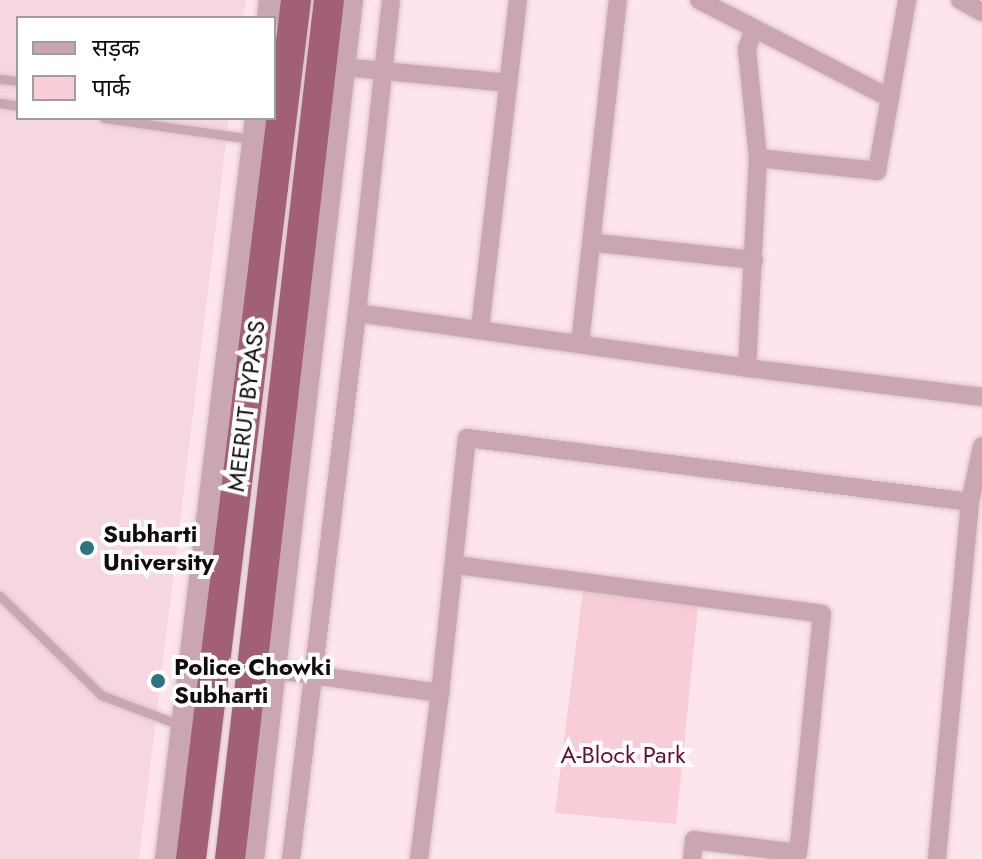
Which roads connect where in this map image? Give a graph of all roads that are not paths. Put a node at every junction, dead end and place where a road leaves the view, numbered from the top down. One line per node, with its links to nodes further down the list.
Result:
1 (296, 0): 15 (highway, MEERUT BYPASS)
2 (329, 0): 12 (highway, MEERUT BYPASS)
3 (352, 0): 12 (street)
4 (391, 0): 13 (street)
5 (518, 0): 14 (street)
6 (618, 0): 20 (street)
7 (699, 0): 11 (street)
8 (907, 0): 16 (street)
9 (960, 0): 10 (street)
10 (982, 12)
11 (753, 30): 16 (street); 19 (street)
12 (333, 66): 13 (street); 30 (highway, MEERUT BYPASS); 33 (street)
13 (383, 71): 14 (street); 22 (street)
14 (508, 83): 23 (street)
15 (276, 91)
16 (890, 98): 19 (street)
17 (140, 120): 18 (lane)
18 (268, 127): 29 (highway, MEERUT BYPASS); 36 (street, MEERUT BYPASS)
19 (758, 158): 21 (street)
20 (597, 243): 21 (street); 24 (street)
21 (754, 260): 25 (street)
22 (357, 313): 23 (street); 34 (street)
23 (480, 328): 24 (street)
24 (580, 343): 25 (street)
25 (747, 368): 26 (street)
26 (982, 397)
27 (982, 446): 28 (street)
28 (970, 502): 31 (street); 44 (street)
29 (228, 554): 30 (highway); 36 (highway, MEERUT BYPASS)
30 (265, 559): 39 (highway, MEERUT BYPASS)
31 (457, 565): 35 (street); 43 (street)
32 (0, 596): 36 (lane)
33 (277, 670): 34 (street); 40 (street)
34 (315, 676): 35 (street); 41 (street)
35 (440, 693): 42 (street)
36 (195, 727): 37 (street, MEERUT BYPASS); 38 (highway, MEERUT BYPASS)
37 (166, 859)
38 (191, 859)
39 (230, 859)
40 (253, 859)
41 (291, 859)
42 (419, 859)
43 (692, 859)
44 (937, 859)

